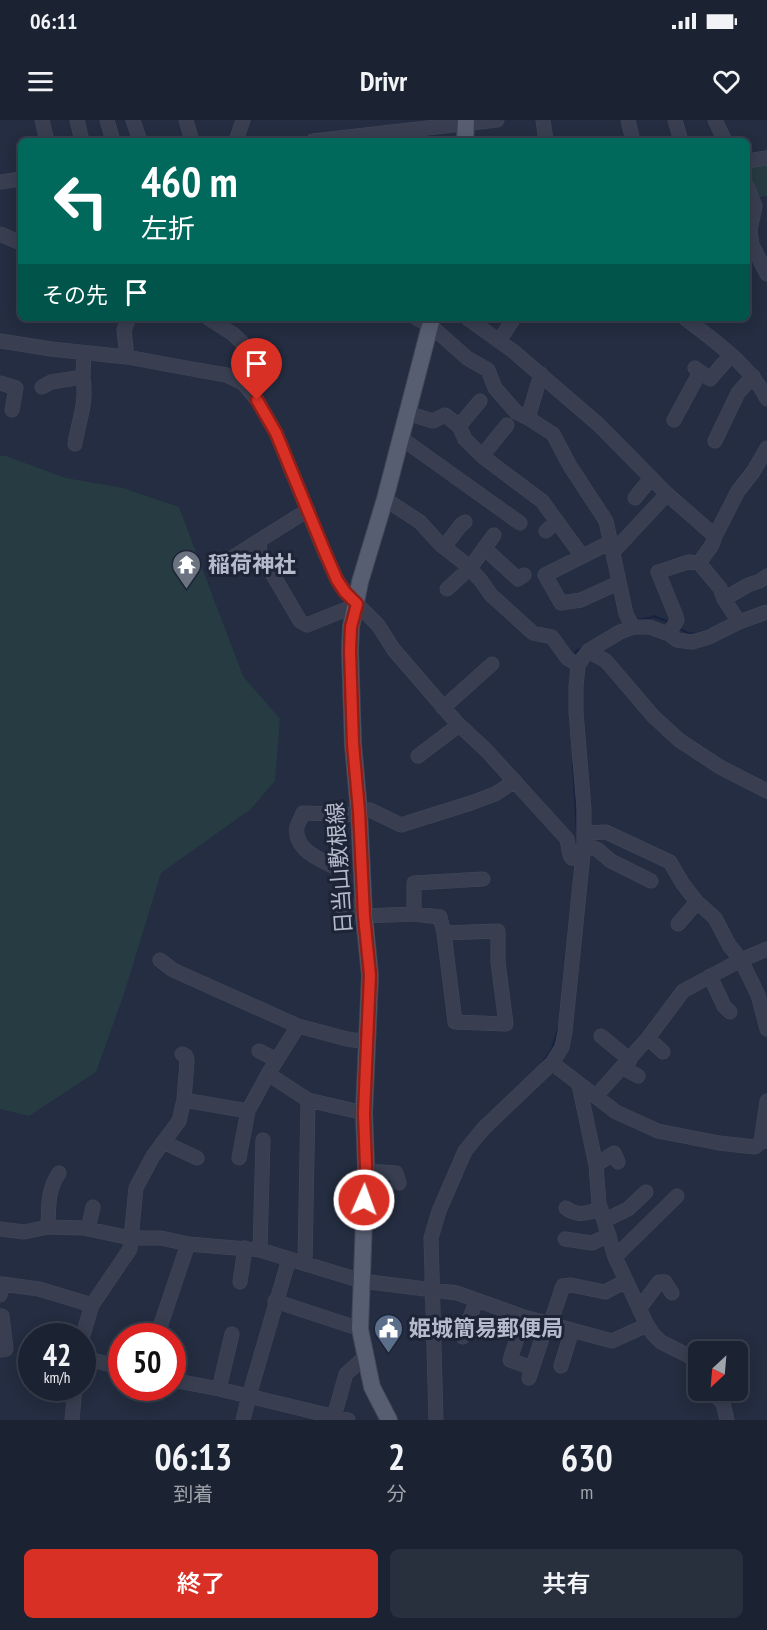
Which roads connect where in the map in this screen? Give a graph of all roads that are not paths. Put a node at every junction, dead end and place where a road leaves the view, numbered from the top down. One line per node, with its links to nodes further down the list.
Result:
1 (42, 120): 13 (street)
2 (77, 120): 14 (street)
3 (107, 120): 15 (street)
4 (134, 120): 16 (street)
5 (186, 120): 17 (street)
6 (243, 120): 18 (street)
7 (497, 120): 12 (street)
8 (543, 120): 21 (street)
9 (628, 120): 22 (street)
10 (675, 120): 23 (street)
11 (715, 120): 24 (street)
12 (466, 122): 19 (street); 20 (main road)
13 (46, 138)
14 (81, 138)
15 (112, 138)
16 (139, 138)
17 (191, 138)
18 (237, 138)
19 (340, 138)
20 (465, 138)
21 (546, 138)
22 (632, 138)
23 (680, 138)
24 (720, 138)
25 (767, 158): 26 (street)
26 (750, 161)
27 (18, 179): 28 (street)
28 (0, 182)
29 (756, 206): 32 (street)
30 (0, 234): 31 (street)
31 (18, 242)
32 (767, 274)
33 (128, 321): 44 (street)
34 (213, 321): 45 (street)
35 (426, 321): 54 (main road, 日当山敷根線)
36 (427, 321): 55 (street)
37 (474, 321): 41 (street)
38 (512, 321): 41 (street)
39 (689, 321): 43 (street)
40 (0, 341): 42 (street)
41 (499, 341): 46 (street)
42 (84, 353): 44 (street); 48 (street)
43 (730, 356): 47 (street); 56 (street)
44 (127, 357): 68 (street)
45 (273, 365)
46 (541, 374): 55 (street); 64 (street)
47 (753, 376): 51 (street); 60 (street)
48 (83, 377): 50 (street); 61 (street)
49 (0, 383): 53 (street)
50 (42, 387)
51 (767, 399)
52 (480, 401): 58 (street)
53 (12, 410)
54 (407, 413): 58 (street); 59 (main road, 日当山敷根線)
55 (528, 417): 77 (street)
56 (674, 420)
57 (507, 425): 63 (street)
58 (459, 426): 63 (street)
59 (401, 438): 67 (main road, 日当山敷根線); 71 (street)
60 (716, 441)
61 (75, 444)
62 (767, 448): 74 (street)
63 (482, 456): 69 (street)
64 (651, 478): 65 (street); 66 (street)
65 (667, 494): 74 (street); 77 (street)
66 (635, 498)
67 (385, 499): 76 (street); 88 (main road, 日当山敷根線)
68 (308, 510): 75 (street); 88 (street)
69 (557, 521): 72 (street); 79 (street)
70 (465, 522): 76 (street)
71 (520, 523)
72 (546, 531)
73 (494, 535): 78 (street)
74 (716, 536): 81 (street)
75 (260, 540): 80 (street); 88 (street)
76 (444, 547): 82 (street)
77 (612, 547): 79 (street); 85 (street)
78 (484, 548): 82 (street); 83 (street)
79 (582, 556): 85 (street)
80 (230, 560)
81 (699, 563): 87 (street); 92 (street)
82 (470, 568): 86 (street); 94 (street)
83 (524, 575)
84 (767, 576): 87 (street)
85 (618, 583): 90 (street)
86 (447, 589)
87 (724, 599): 91 (street)
88 (357, 604): 96 (street); 101 (main road, 日当山敷根線)
89 (767, 612): 91 (street)
90 (631, 622): 92 (street); 93 (street)
91 (739, 622): 92 (street)
92 (673, 628)
93 (588, 651): 94 (street); 100 (street)
94 (574, 662): 102 (street)
95 (492, 664): 96 (street)
96 (443, 708): 97 (street)
97 (459, 725): 98 (street); 99 (street)
98 (418, 756)
99 (515, 781): 101 (street); 103 (street)
100 (767, 791)
101 (359, 813): 107 (main road, 日当山敷根線); 107 (street)
102 (584, 838): 103 (street); 105 (street); 106 (street)
103 (578, 859): 125 (street)
104 (483, 879): 108 (street)
105 (651, 881)
106 (698, 902): 109 (street); 113 (street)
107 (364, 911): 108 (street); 120 (main road, 日当山敷根線)
108 (414, 914): 110 (street)
109 (678, 924)
110 (444, 933): 110 (street)
111 (767, 949): 113 (street)
112 (160, 960): 117 (street)
113 (741, 960): 114 (street); 116 (street)
114 (710, 976): 115 (street); 119 (street)
115 (730, 1012)
116 (766, 1022)
117 (298, 1026): 120 (street); 124 (street)
118 (601, 1036): 126 (street)
119 (648, 1038): 122 (street); 126 (street)
120 (368, 1042): 135 (main road, 日当山敷根線)
121 (259, 1051): 124 (street)
122 (663, 1052)
123 (182, 1054): 131 (street)
124 (277, 1060): 127 (street)
125 (552, 1063): 129 (street); 166 (street)
126 (626, 1064): 128 (street); 130 (street)
127 (268, 1074): 132 (street); 134 (street)
128 (638, 1076)
129 (579, 1084): 130 (street); 142 (street)
130 (596, 1096): 137 (street)
131 (184, 1100): 134 (street); 138 (street)
132 (308, 1100): 135 (street); 162 (street)
133 (767, 1101): 137 (street)
134 (248, 1111): 140 (street)
135 (364, 1113): 143 (main road, 日当山敷根線)
136 (263, 1140): 159 (street)
137 (764, 1141)
138 (163, 1142): 139 (street); 155 (street)
139 (197, 1158)
140 (239, 1158)
141 (618, 1162): 142 (street)
142 (596, 1166): 150 (street)
143 (366, 1171): 145 (street); 163 (main road, 日当山敷根線)
144 (59, 1173): 151 (street)
145 (399, 1183)
146 (646, 1192): 150 (street)
147 (677, 1196): 160 (street)
148 (93, 1207): 153 (street)
149 (566, 1208): 150 (street)
150 (603, 1214): 154 (street)
151 (48, 1227): 152 (street); 153 (street)
152 (0, 1229)
153 (88, 1229): 155 (street)
154 (609, 1235): 156 (street); 160 (street)
155 (130, 1238): 157 (street); 171 (street)
156 (565, 1239)
157 (188, 1244): 158 (street); 176 (street)
158 (245, 1248): 159 (street); 165 (street)
159 (260, 1250): 161 (street)
160 (615, 1257): 164 (street)
161 (289, 1259): 162 (street); 169 (street)
162 (305, 1263): 163 (street)
163 (362, 1281): 166 (street); 179 (main road, 日当山敷根線)
164 (626, 1281): 172 (street); 177 (street)
165 (240, 1282)
166 (432, 1290): 170 (street); 197 (street)
167 (672, 1293): 172 (street)
168 (0, 1295): 171 (street)
169 (276, 1301): 179 (street); 189 (street)
170 (476, 1301): 174 (street); 182 (street)
171 (92, 1305): 175 (street)
172 (639, 1309): 178 (street)
173 (0, 1316): 183 (street)
174 (525, 1317): 177 (street); 177 (street)
175 (87, 1323)
176 (161, 1323)
177 (549, 1323): 180 (street)
178 (647, 1325): 180 (street); 185 (street)
179 (360, 1329): 184 (main road, 日当山敷根線)
180 (572, 1330): 186 (street)
181 (232, 1334): 188 (street)
182 (463, 1337)
183 (0, 1350)
184 (366, 1356): 192 (street); 196 (main road, 日当山敷根線)
185 (688, 1356)
186 (561, 1366)
187 (186, 1383): 188 (street)
188 (219, 1389): 189 (street)
189 (249, 1396): 192 (street); 194 (street)
190 (74, 1401): 193 (street)
191 (721, 1401): 198 (street)
192 (333, 1418): 195 (street)
193 (72, 1420)
194 (243, 1420)
195 (348, 1420)
196 (389, 1420)
197 (436, 1420)
198 (727, 1420)

